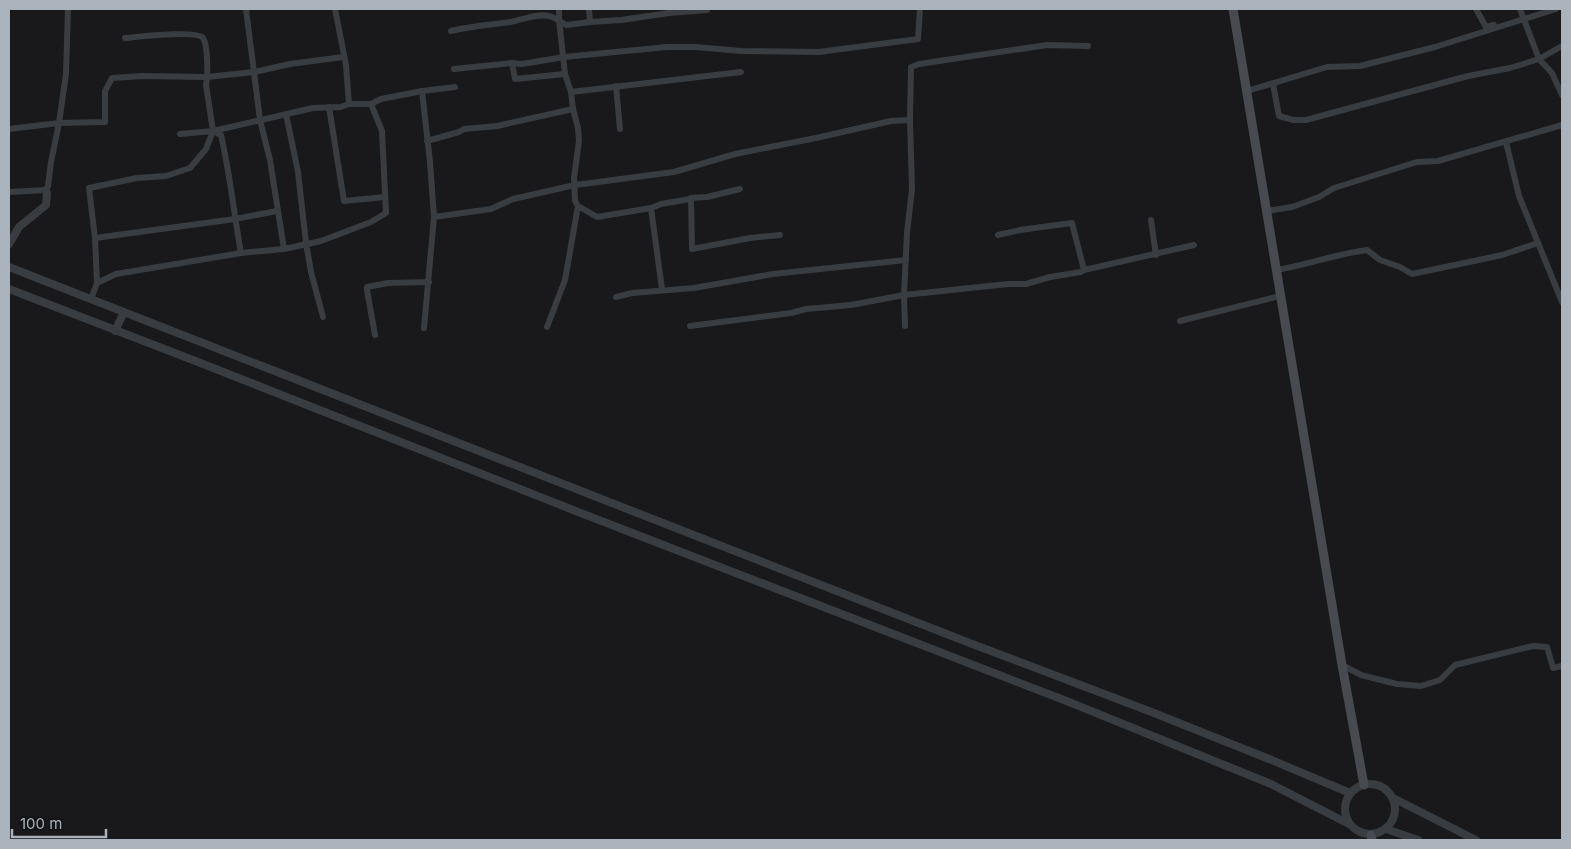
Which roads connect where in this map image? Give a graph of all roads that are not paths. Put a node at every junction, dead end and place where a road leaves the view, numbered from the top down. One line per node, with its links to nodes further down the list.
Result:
1 (68, 9): 43 (street)
2 (246, 9): 25 (street)
3 (335, 9): 20 (street)
4 (559, 9): 14 (street)
5 (589, 9): 15 (street)
6 (920, 9): 21 (street)
7 (1233, 9): 33 (main road)
8 (1476, 9): 13 (street)
9 (1520, 9): 13 (street)
10 (1556, 9): 13 (street)
11 (707, 10): 15 (street)
12 (532, 12): 14 (street); 16 (street)
13 (1523, 19): 22 (street); 29 (street)
14 (559, 20): 15 (street); 21 (street)
15 (590, 22)
16 (451, 31)
17 (125, 38): 28 (street)
18 (1088, 46): 42 (street)
19 (1562, 46): 22 (street)
20 (344, 57): 25 (street); 36 (street)
21 (564, 57): 23 (street); 27 (street)
22 (1539, 59): 29 (street); 35 (street)
23 (512, 64): 24 (street); 27 (street)
24 (454, 69)
25 (254, 72): 28 (street); 41 (street)
26 (741, 72): 30 (street)
27 (565, 74): 34 (street)
28 (207, 77): 43 (street); 47 (street)
29 (1272, 84): 33 (street)
30 (616, 86): 34 (street); 46 (street)
31 (455, 87): 32 (street)
32 (422, 91): 37 (street); 49 (street)
33 (1247, 91): 60 (main road)
34 (571, 92): 39 (street)
35 (1562, 94)
36 (349, 104): 37 (street); 38 (street)
37 (371, 104): 55 (street)
38 (329, 107): 40 (street); 55 (street)
39 (573, 109): 49 (street); 51 (street)
40 (286, 114): 41 (street); 67 (street)
41 (260, 120): 47 (street); 59 (street)
42 (910, 120): 51 (street); 74 (street)
43 (59, 123): 45 (street); 53 (street)
44 (1562, 125): 50 (street)
45 (9, 129)
46 (620, 129)
47 (213, 131): 48 (street); 62 (street); 66 (street)
48 (180, 134)
49 (427, 141): 61 (street)
50 (1506, 142): 60 (street); 68 (street)
51 (575, 184): 57 (street); 61 (street)
52 (740, 189): 56 (street)
53 (46, 190): 54 (street); 69 (street)
54 (9, 192)
55 (385, 197): 67 (street)
56 (690, 200): 58 (street); 64 (street)
57 (578, 206): 58 (street); 92 (street)
58 (651, 208): 81 (street)
59 (277, 211): 62 (street); 71 (street)
60 (1267, 211): 77 (main road)
61 (434, 217): 78 (street)
62 (235, 218): 66 (street); 72 (street)
63 (1151, 220): 73 (street)
64 (780, 235)
65 (998, 236): 76 (street)
66 (95, 238): 79 (street)
67 (306, 243): 71 (street); 88 (street)
68 (1538, 243): 77 (street); 86 (street)
69 (9, 244)
70 (1194, 245): 73 (street)
71 (284, 248): 72 (street)
72 (241, 253): 79 (street)
73 (1156, 254): 76 (street)
74 (906, 260): 81 (street); 82 (street)
75 (9, 267): 85 (street)
76 (1084, 270): 82 (street)
77 (1277, 270): 83 (main road)
78 (429, 282): 93 (street); 95 (street)
79 (97, 283): 85 (street)
80 (9, 289): 94 (street)
81 (662, 289): 84 (street)
82 (904, 294): 90 (street); 91 (street)
83 (1280, 296): 89 (street); 96 (main road)
84 (616, 297)
85 (90, 299): 87 (street)
86 (1562, 302)
87 (124, 312): 94 (street); 99 (street)
88 (323, 316)
89 (1180, 321)
90 (690, 326)
91 (905, 326)
92 (547, 327)
93 (424, 328)
94 (115, 331): 101 (street)
95 (375, 335)
96 (1342, 665): 97 (street); 98 (main road)
97 (1562, 666)
98 (1364, 784): 99 (street); 100 (street)
99 (1350, 793): 101 (street)
100 (1393, 798): 102 (street); 105 (street)
101 (1349, 824): 103 (street)
102 (1386, 829): 103 (street); 104 (street)
103 (1372, 838)
104 (1418, 840)
105 (1476, 840)

